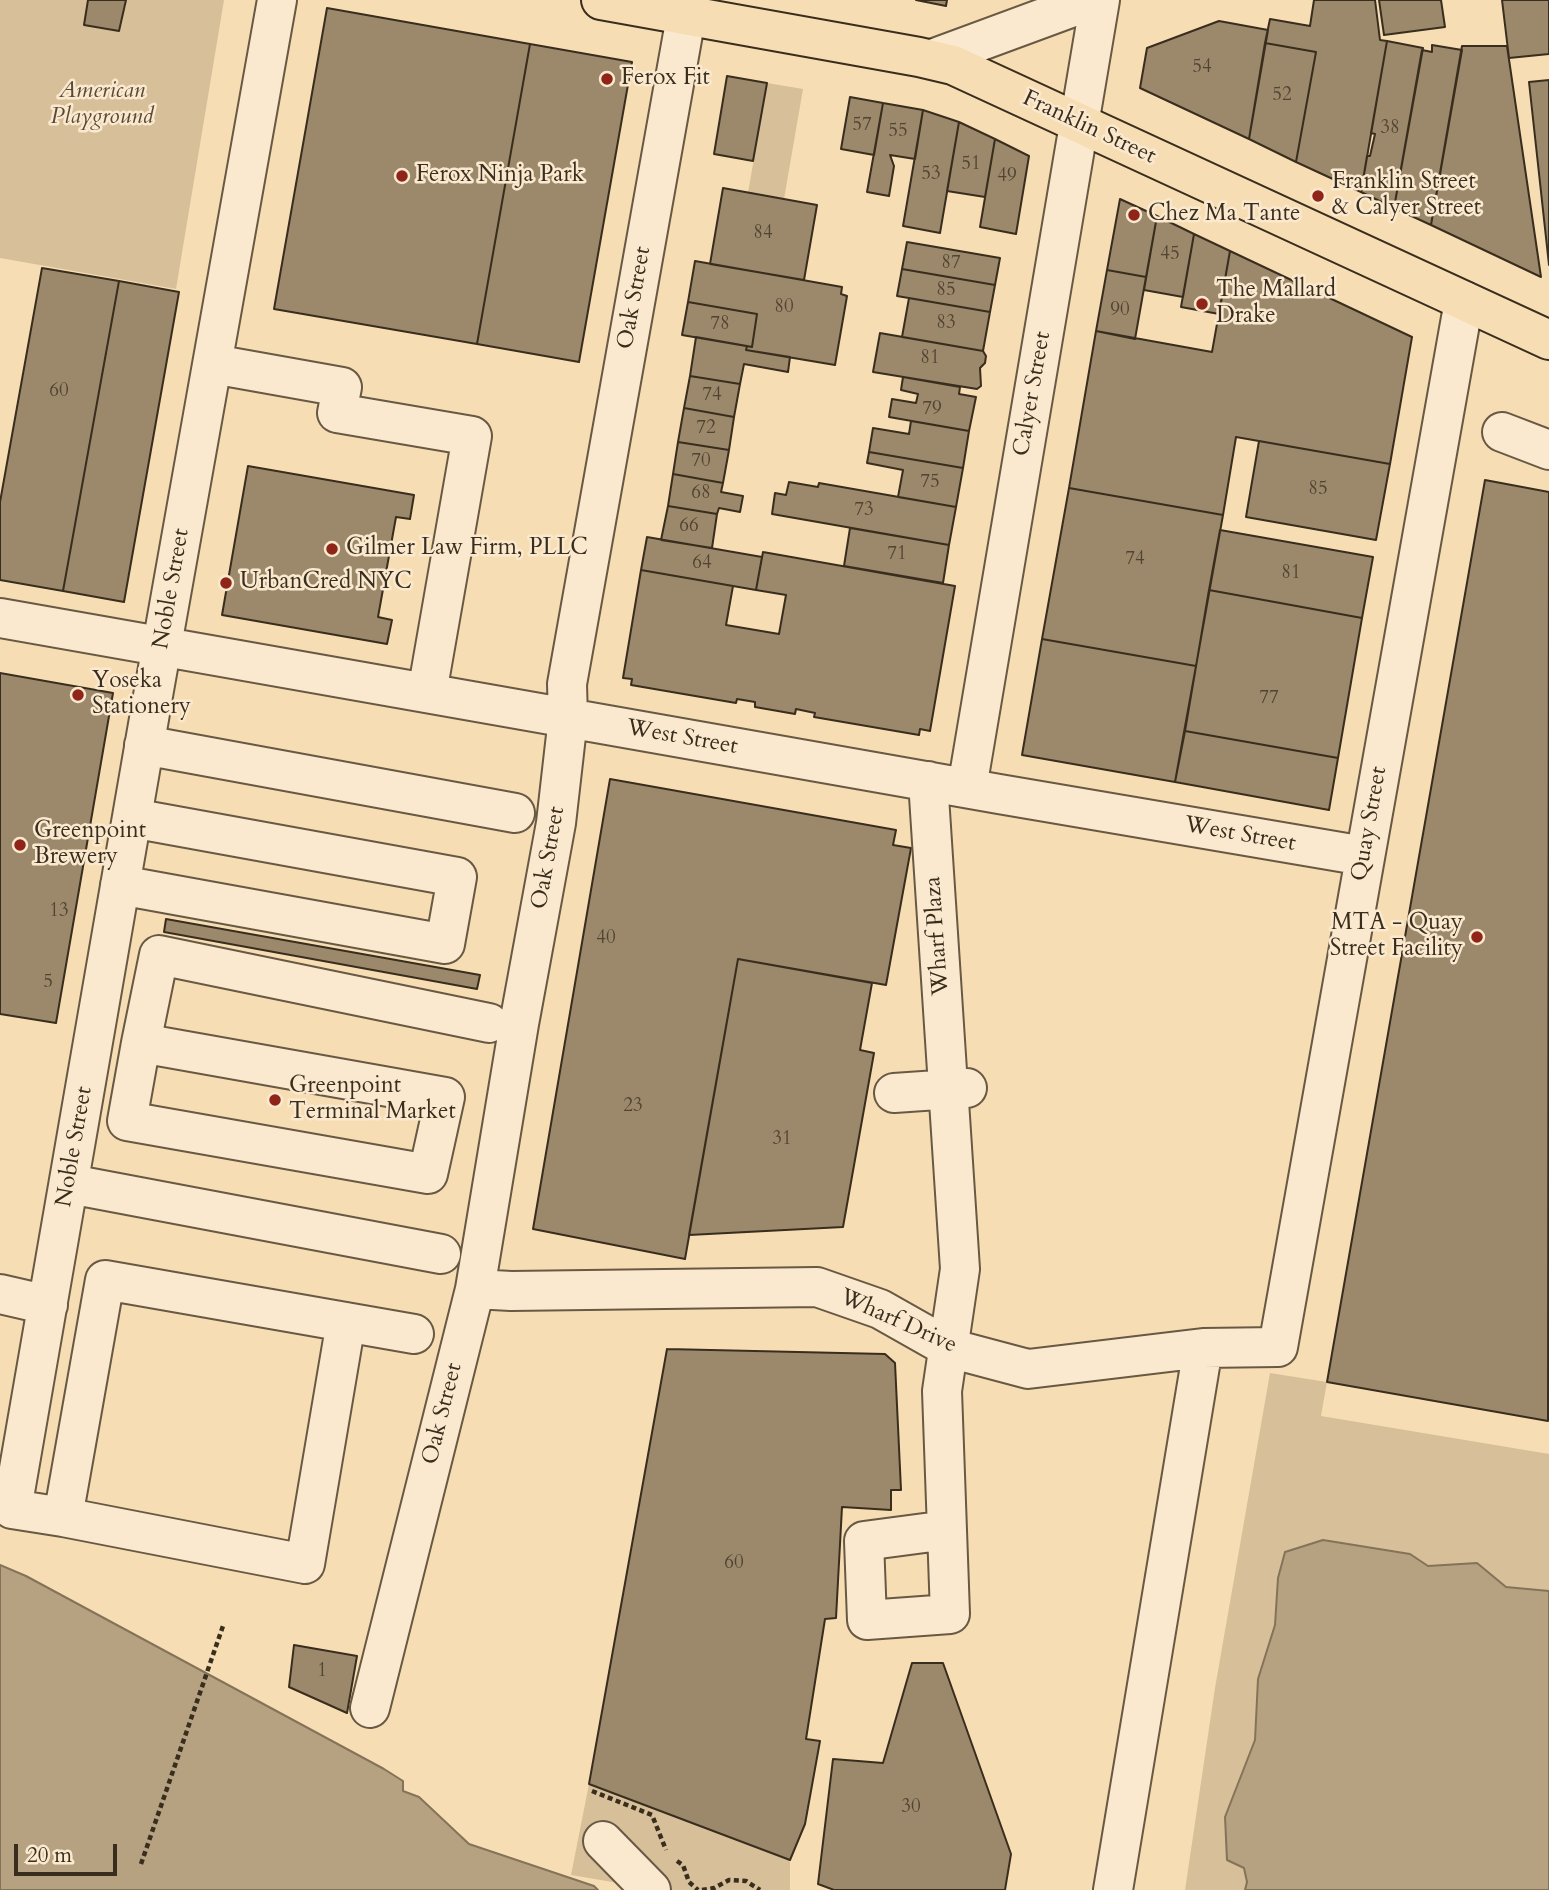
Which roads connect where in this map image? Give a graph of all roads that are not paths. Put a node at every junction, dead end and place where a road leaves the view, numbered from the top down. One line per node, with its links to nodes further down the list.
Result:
1 (276, 0): 10 (street, Noble Street)
2 (601, 0): 5 (main road, Franklin Street)
3 (1092, 0): 6 (street)
4 (1100, 0): 7 (street, Calyer Street)
5 (687, 7): 6 (main road, Franklin Street); 16 (street, Oak Street)
6 (932, 59): 7 (main road, Franklin Street)
7 (1079, 123): 8 (main road, Franklin Street); 19 (street, Calyer Street)
8 (1464, 302): 9 (main road, Franklin Street); 22 (street, Quay Street)
9 (1549, 340)
10 (213, 364): 14 (street, Noble Street); 15 (street)
11 (1502, 432): 12 (street)
12 (1549, 450)
13 (0, 618): 14 (street, West Street)
14 (162, 645): 15 (street, West Street); 17 (street, Noble Street)
15 (427, 693): 16 (street, West Street)
16 (568, 718): 18 (street, West Street); 32 (street, Oak Street)
17 (144, 745): 20 (street); 21 (street, Noble Street)
18 (928, 781): 19 (street, West Street); 28 (street, Wharf Plaza)
19 (967, 788): 22 (street, West Street)
20 (515, 813)
21 (132, 818): 23 (street, Noble Street); 23 (street)
22 (1364, 856): 38 (street, Quay Street)
23 (120, 885): 24 (street, Noble Street)
24 (110, 947): 25 (street); 30 (street, Noble Street)
25 (159, 955): 26 (street); 27 (street)
26 (489, 1023)
27 (141, 1043): 27 (street)
28 (958, 1089): 29 (street); 39 (street, Wharf Plaza)
29 (894, 1093)
30 (70, 1184): 31 (street); 34 (street, Noble Street)
31 (441, 1254)
32 (475, 1289): 39 (street, Wharf Drive); 43 (street, Oak Street)
33 (0, 1294): 34 (street)
34 (47, 1314): 36 (street); 41 (street, Noble Street)
35 (346, 1322): 36 (street); 37 (street); 41 (street)
36 (96, 1331): 41 (street)
37 (414, 1334)
38 (1278, 1347): 40 (street, Wharf Drive)
39 (949, 1348): 40 (street, Wharf Drive); 42 (street, Wharf Plaza)
40 (1203, 1348): 46 (street)
41 (63, 1517)
42 (947, 1530)
43 (370, 1708)
44 (603, 1841): 45 (street)
45 (650, 1890)
46 (1113, 1890)

